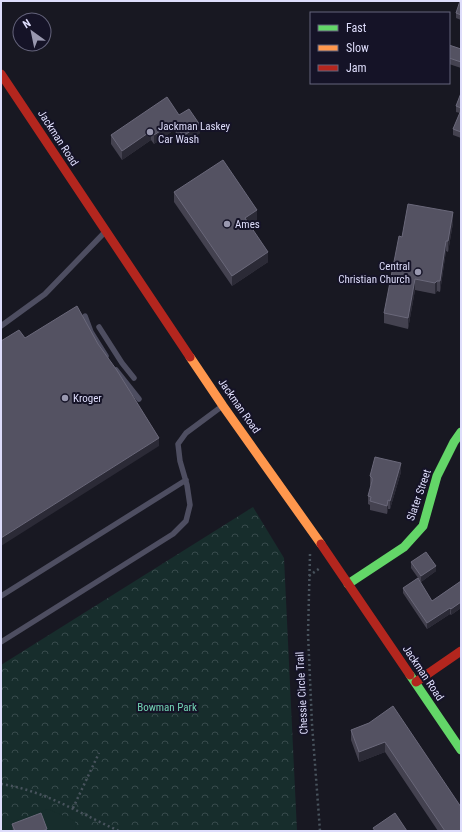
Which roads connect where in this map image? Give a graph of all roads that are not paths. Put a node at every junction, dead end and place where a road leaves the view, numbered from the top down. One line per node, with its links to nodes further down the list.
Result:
1 (1, 74): 2 (street, Jackman Road)
2 (105, 231): 4 (lane); 8 (street, Jackman Road)
3 (85, 316): 7 (lane)
4 (1, 326)
5 (99, 327): 6 (lane)
6 (134, 378)
7 (139, 399)
8 (223, 406): 10 (lane); 11 (street, Jackman Road)
9 (461, 432): 11 (street, Slater Street)
10 (186, 480): 12 (lane); 13 (lane)
11 (348, 584): 15 (street, Jackman Road)
12 (1, 596)
13 (1, 642)
14 (461, 651): 15 (street)
15 (416, 682): 16 (street, Jackman Road)
16 (461, 750)

